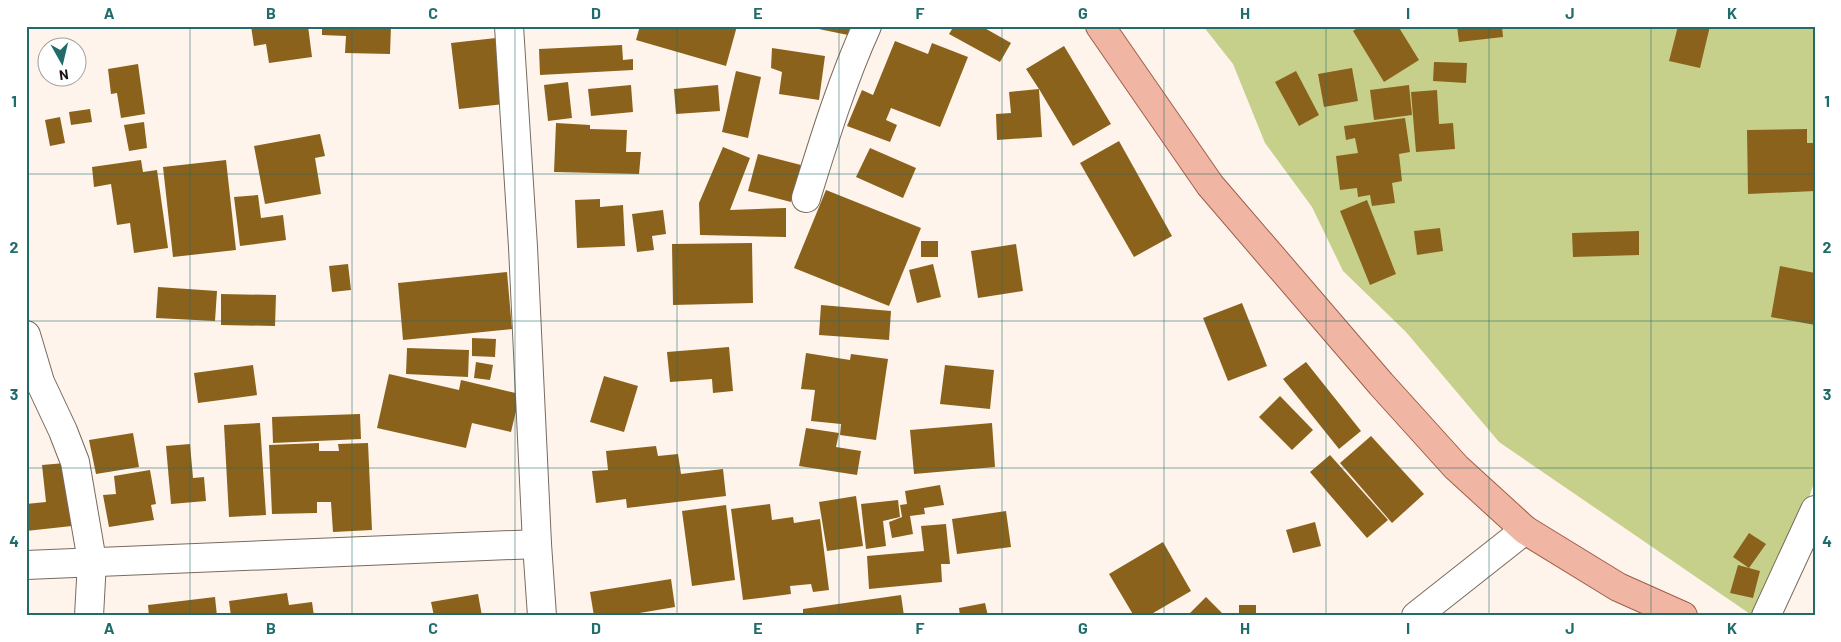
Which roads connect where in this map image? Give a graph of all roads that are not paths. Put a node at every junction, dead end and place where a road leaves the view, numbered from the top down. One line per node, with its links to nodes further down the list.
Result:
1 (509, 26): 8 (street)
2 (867, 26): 4 (street)
3 (1100, 26): 7 (main road)
4 (806, 198)
5 (26, 335): 9 (street)
6 (1815, 510): 15 (street)
7 (1525, 530): 13 (street); 14 (main road)
8 (537, 544): 9 (street); 12 (street)
9 (92, 561): 10 (street); 11 (street)
10 (26, 565)
11 (89, 616)
12 (542, 616)
13 (1416, 616)
14 (1683, 616)
15 (1766, 616)

